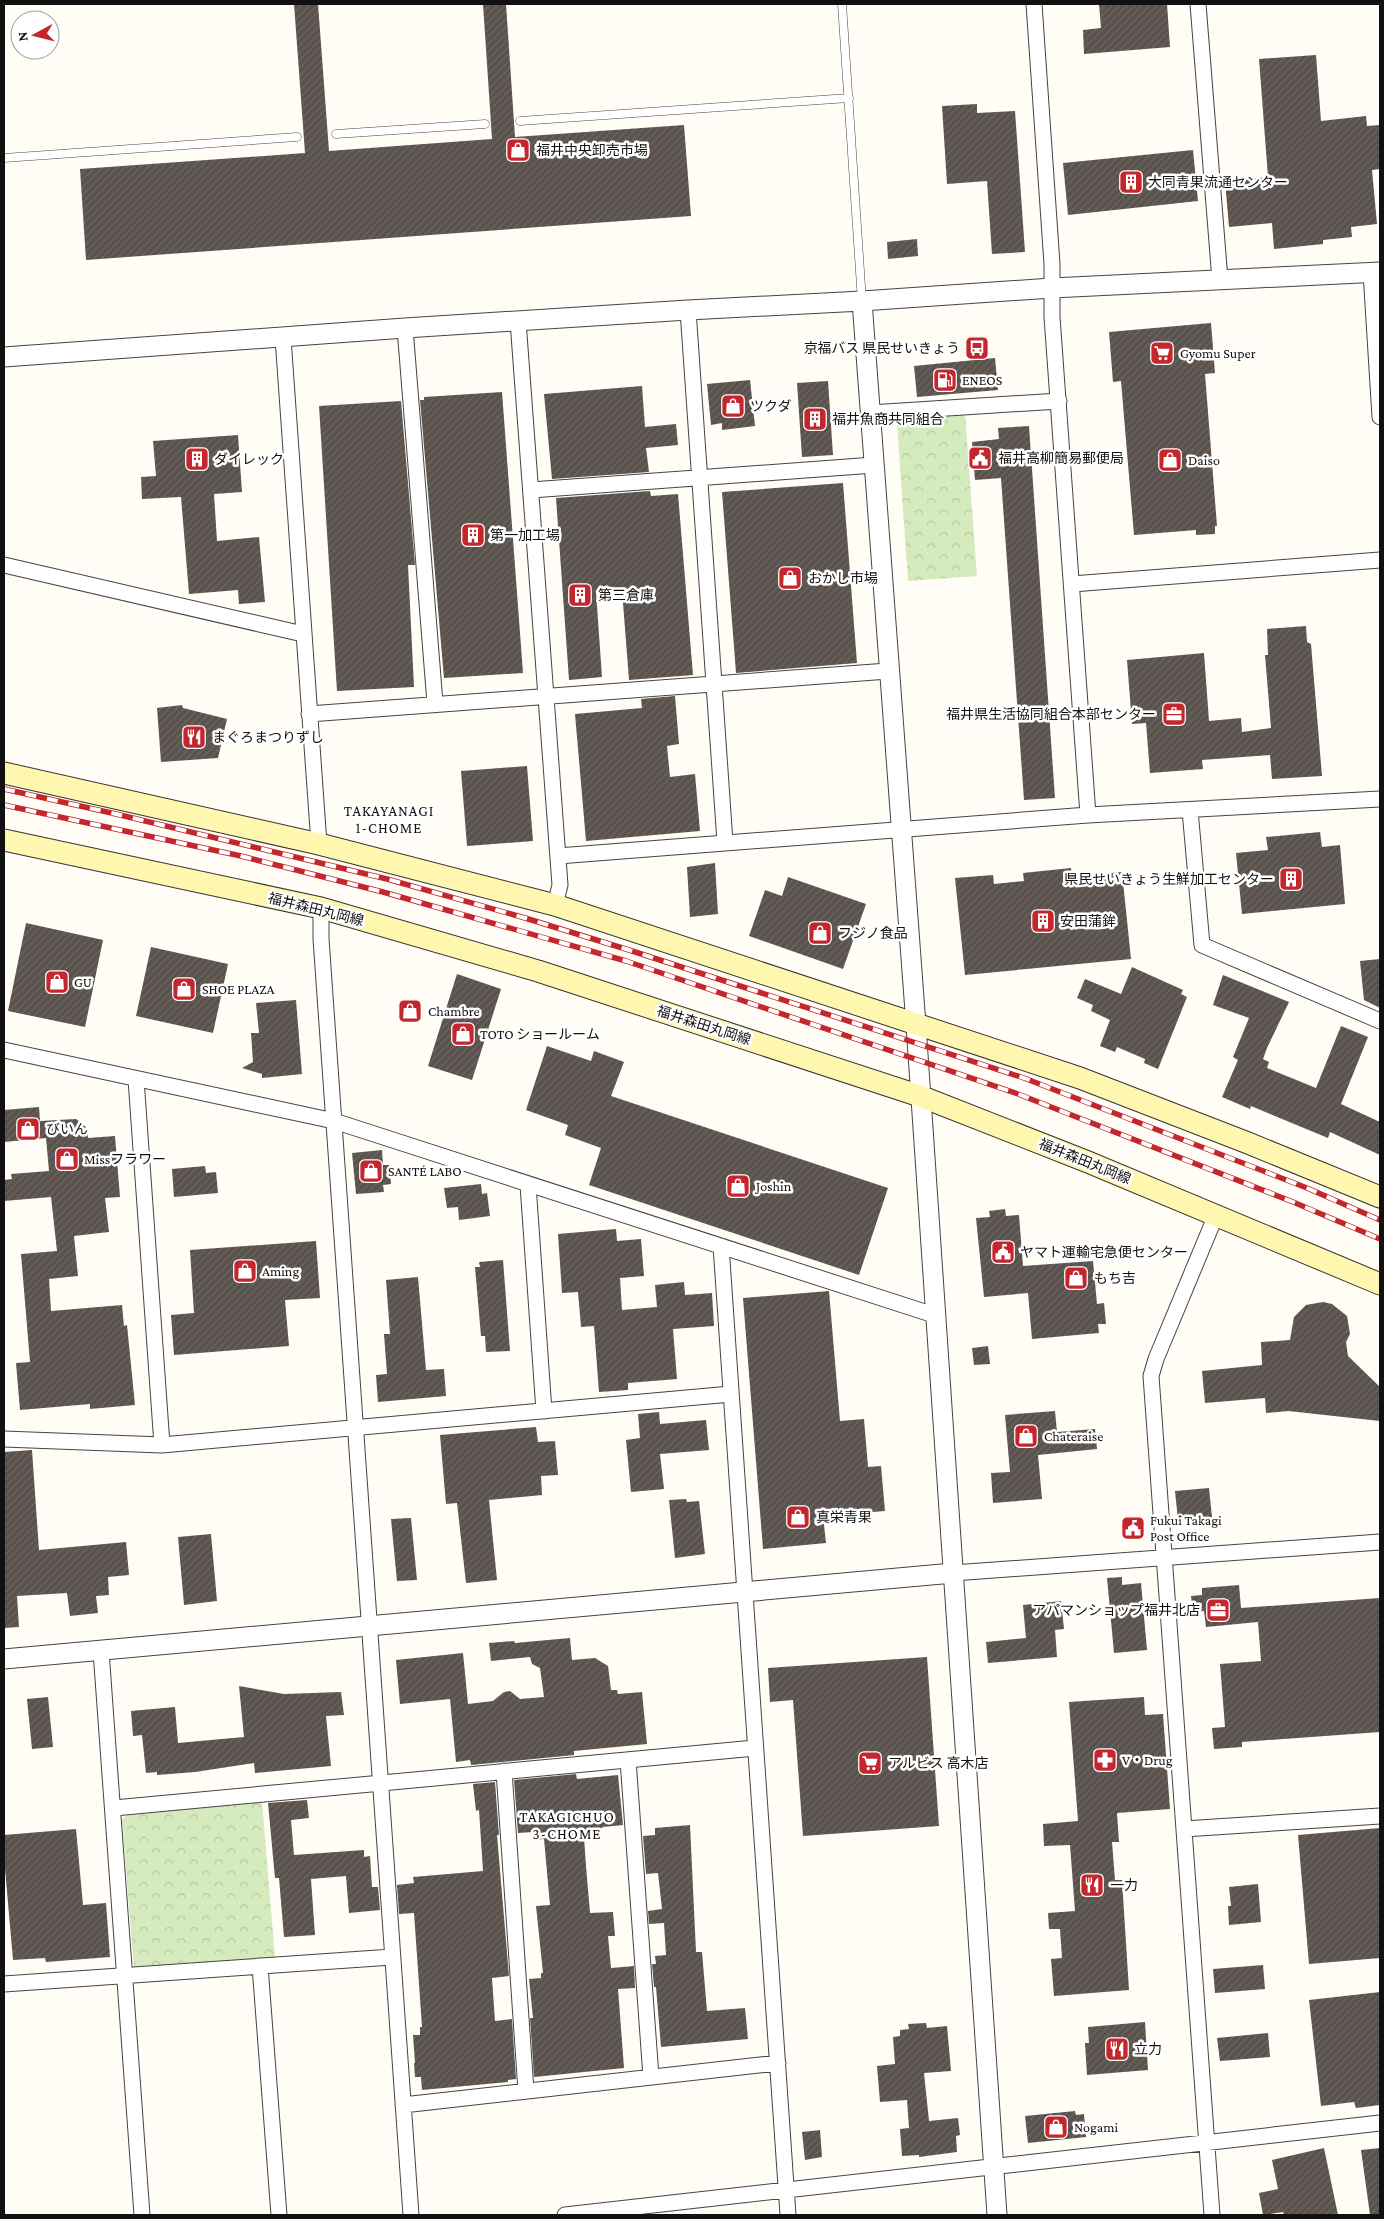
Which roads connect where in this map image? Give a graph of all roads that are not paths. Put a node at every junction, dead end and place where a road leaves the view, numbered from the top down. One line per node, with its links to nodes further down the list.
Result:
1 (842, 4): 4 (lane)
2 (1034, 4): 12 (street)
3 (1198, 4): 11 (street)
4 (849, 98): 5 (lane); 13 (lane)
5 (520, 121)
6 (485, 124): 7 (lane)
7 (336, 134)
8 (298, 137): 9 (lane)
9 (4, 158)
10 (1376, 272): 11 (street); 21 (street)
11 (1220, 280): 12 (street)
12 (1052, 288): 13 (street); 19 (street)
13 (862, 301): 14 (street); 20 (street)
14 (688, 310): 15 (street); 23 (street)
15 (518, 321): 16 (street); 24 (street)
16 (405, 328): 17 (street); 32 (street)
17 (283, 338): 18 (street); 28 (street)
18 (4, 357)
19 (1059, 401): 20 (street); 27 (street)
20 (870, 413): 22 (street)
21 (1380, 417)
22 (874, 465): 23 (street); 29 (street)
23 (700, 478): 24 (street); 30 (street)
24 (531, 490): 31 (street)
25 (1380, 560): 27 (street)
26 (4, 565): 28 (street)
27 (1072, 584): 37 (street)
28 (303, 634): 33 (street)
29 (888, 671): 30 (street); 38 (street)
30 (714, 684): 31 (street); 40 (street)
31 (546, 695): 32 (street); 42 (street)
32 (435, 703): 33 (street)
33 (309, 714): 41 (street)
34 (4, 773): 41 (main road)
35 (1380, 799): 36 (street)
36 (1190, 810): 37 (street); 45 (street)
37 (1088, 815): 38 (street)
38 (900, 829): 40 (street); 46 (street)
39 (4, 840): 44 (main road, 福井森田丸岡線)
40 (725, 842): 42 (street)
41 (319, 844): 43 (main road)
42 (558, 856): 43 (street)
43 (555, 905): 46 (main road)
44 (321, 908): 49 (main road, 福井森田丸岡線); 50 (street)
45 (1380, 1021)
46 (916, 1024): 49 (street); 52 (main road)
47 (4, 1050): 48 (street)
48 (136, 1079): 50 (street); 61 (street)
49 (920, 1096): 53 (main road, 福井森田丸岡線); 56 (street)
50 (334, 1120): 51 (street); 59 (street)
51 (528, 1185): 54 (street); 58 (street)
52 (1380, 1197)
53 (1216, 1216): 55 (main road, 福井森田丸岡線); 63 (street)
54 (721, 1246): 56 (street); 57 (street)
55 (1380, 1284)
56 (934, 1315): 64 (street)
57 (731, 1394): 58 (street); 65 (street)
58 (544, 1411): 59 (street)
59 (355, 1428): 61 (street); 66 (street)
60 (4, 1439): 61 (street)
61 (162, 1445)
62 (1380, 1542): 63 (street)
63 (1165, 1558): 64 (street); 75 (street)
64 (953, 1573): 65 (street); 86 (street)
65 (745, 1592): 66 (street); 69 (street)
66 (369, 1626): 67 (street); 72 (street)
67 (102, 1651): 68 (street); 73 (street)
68 (4, 1660)
69 (755, 1748): 70 (street); 80 (street)
70 (628, 1760): 71 (street); 81 (street)
71 (504, 1771): 72 (street); 82 (street)
72 (381, 1782): 73 (street); 76 (street)
73 (114, 1808): 78 (street)
74 (1380, 1816): 75 (street)
75 (1184, 1829): 85 (street)
76 (392, 1957): 77 (street); 83 (street)
77 (260, 1966): 78 (street); 89 (street)
78 (126, 1976): 79 (street); 88 (street)
79 (4, 1984)
80 (778, 2063): 81 (street); 87 (street)
81 (651, 2077): 82 (street)
82 (526, 2091): 83 (street)
83 (403, 2105): 90 (street)
84 (1380, 2123): 85 (street)
85 (1206, 2143): 86 (street); 94 (street)
86 (993, 2166): 87 (street); 93 (street)
87 (786, 2190): 91 (street); 92 (street)
88 (142, 2215)
89 (279, 2215)
90 (411, 2215)
91 (565, 2215)
92 (788, 2215)
93 (997, 2215)
94 (1212, 2215)

